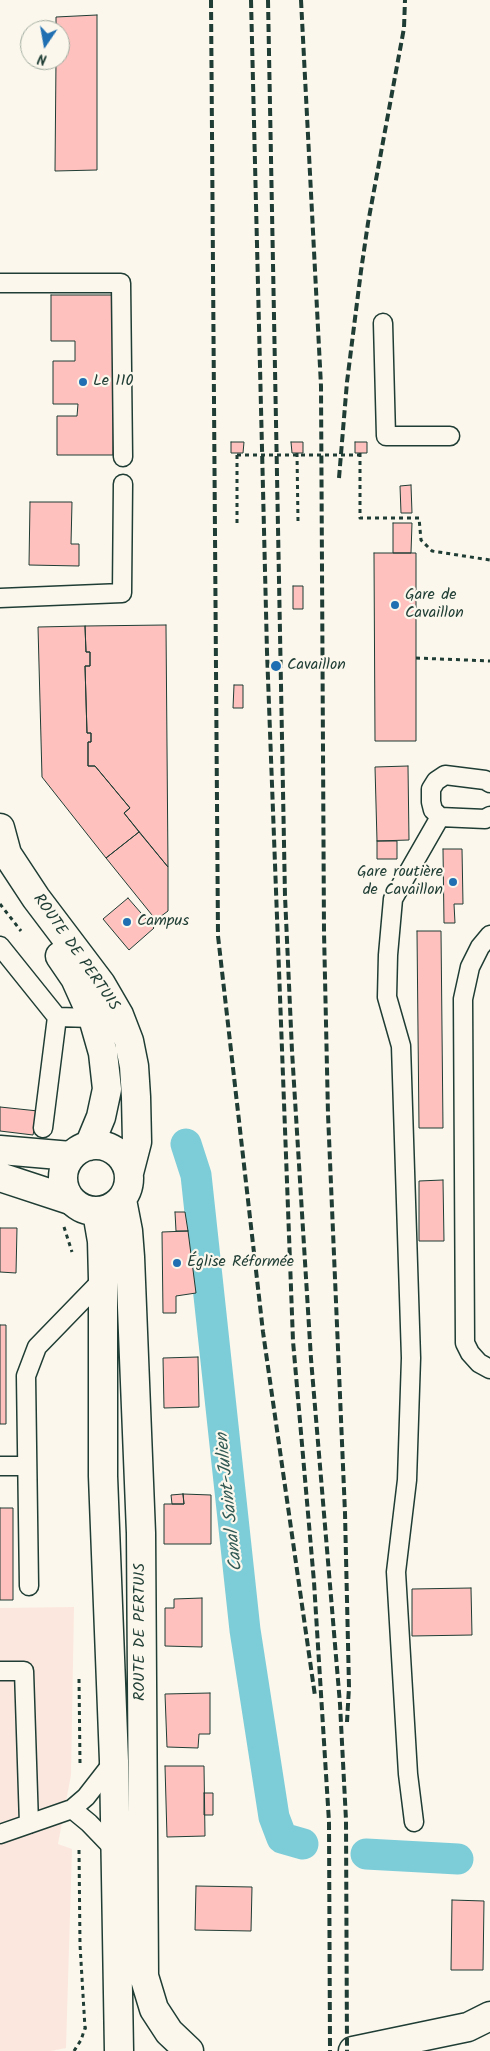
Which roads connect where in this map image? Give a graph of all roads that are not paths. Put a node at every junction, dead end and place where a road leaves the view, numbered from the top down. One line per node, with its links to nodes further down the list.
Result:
1 (0, 283): 4 (lane)
2 (383, 323): 3 (lane)
3 (450, 436)
4 (123, 457)
5 (123, 484): 6 (lane)
6 (0, 598)
7 (490, 783): 9 (lane)
8 (490, 816): 9 (lane)
9 (440, 817): 32 (lane)
10 (0, 828): 19 (main road, ROUTE DE PERTUIS)
11 (0, 878): 15 (main road, ROUTE DE PERTUIS)
12 (490, 935): 25 (lane)
13 (0, 946): 14 (lane)
14 (57, 1017): 15 (lane); 16 (lane)
15 (93, 1018): 18 (main road, ROUTE DE PERTUIS)
16 (44, 1128)
17 (0, 1150): 18 (main road)
18 (80, 1151): 19 (main road); 21 (main road)
19 (129, 1173): 22 (main road)
20 (0, 1177): 21 (main road)
21 (70, 1200): 23 (main road)
22 (122, 1200): 23 (main road); 38 (main road, ROUTE DE PERTUIS)
23 (97, 1212): 24 (main road, ROUTE DE PERTUIS)
24 (103, 1280): 27 (lane); 30 (main road, ROUTE DE PERTUIS)
25 (490, 1369)
26 (0, 1466): 27 (lane)
27 (27, 1466): 28 (lane)
28 (29, 1586)
29 (0, 1671): 33 (lane)
30 (114, 1762): 31 (lane); 35 (main road, ROUTE DE PERTUIS)
31 (72, 1809): 33 (lane); 35 (lane)
32 (414, 1822)
33 (29, 1824): 34 (lane)
34 (0, 1834)
35 (114, 1849): 37 (main road, ROUTE DE PERTUIS)
36 (490, 2016): 39 (main road)
37 (119, 2042)
38 (189, 2051)
39 (353, 2051)

